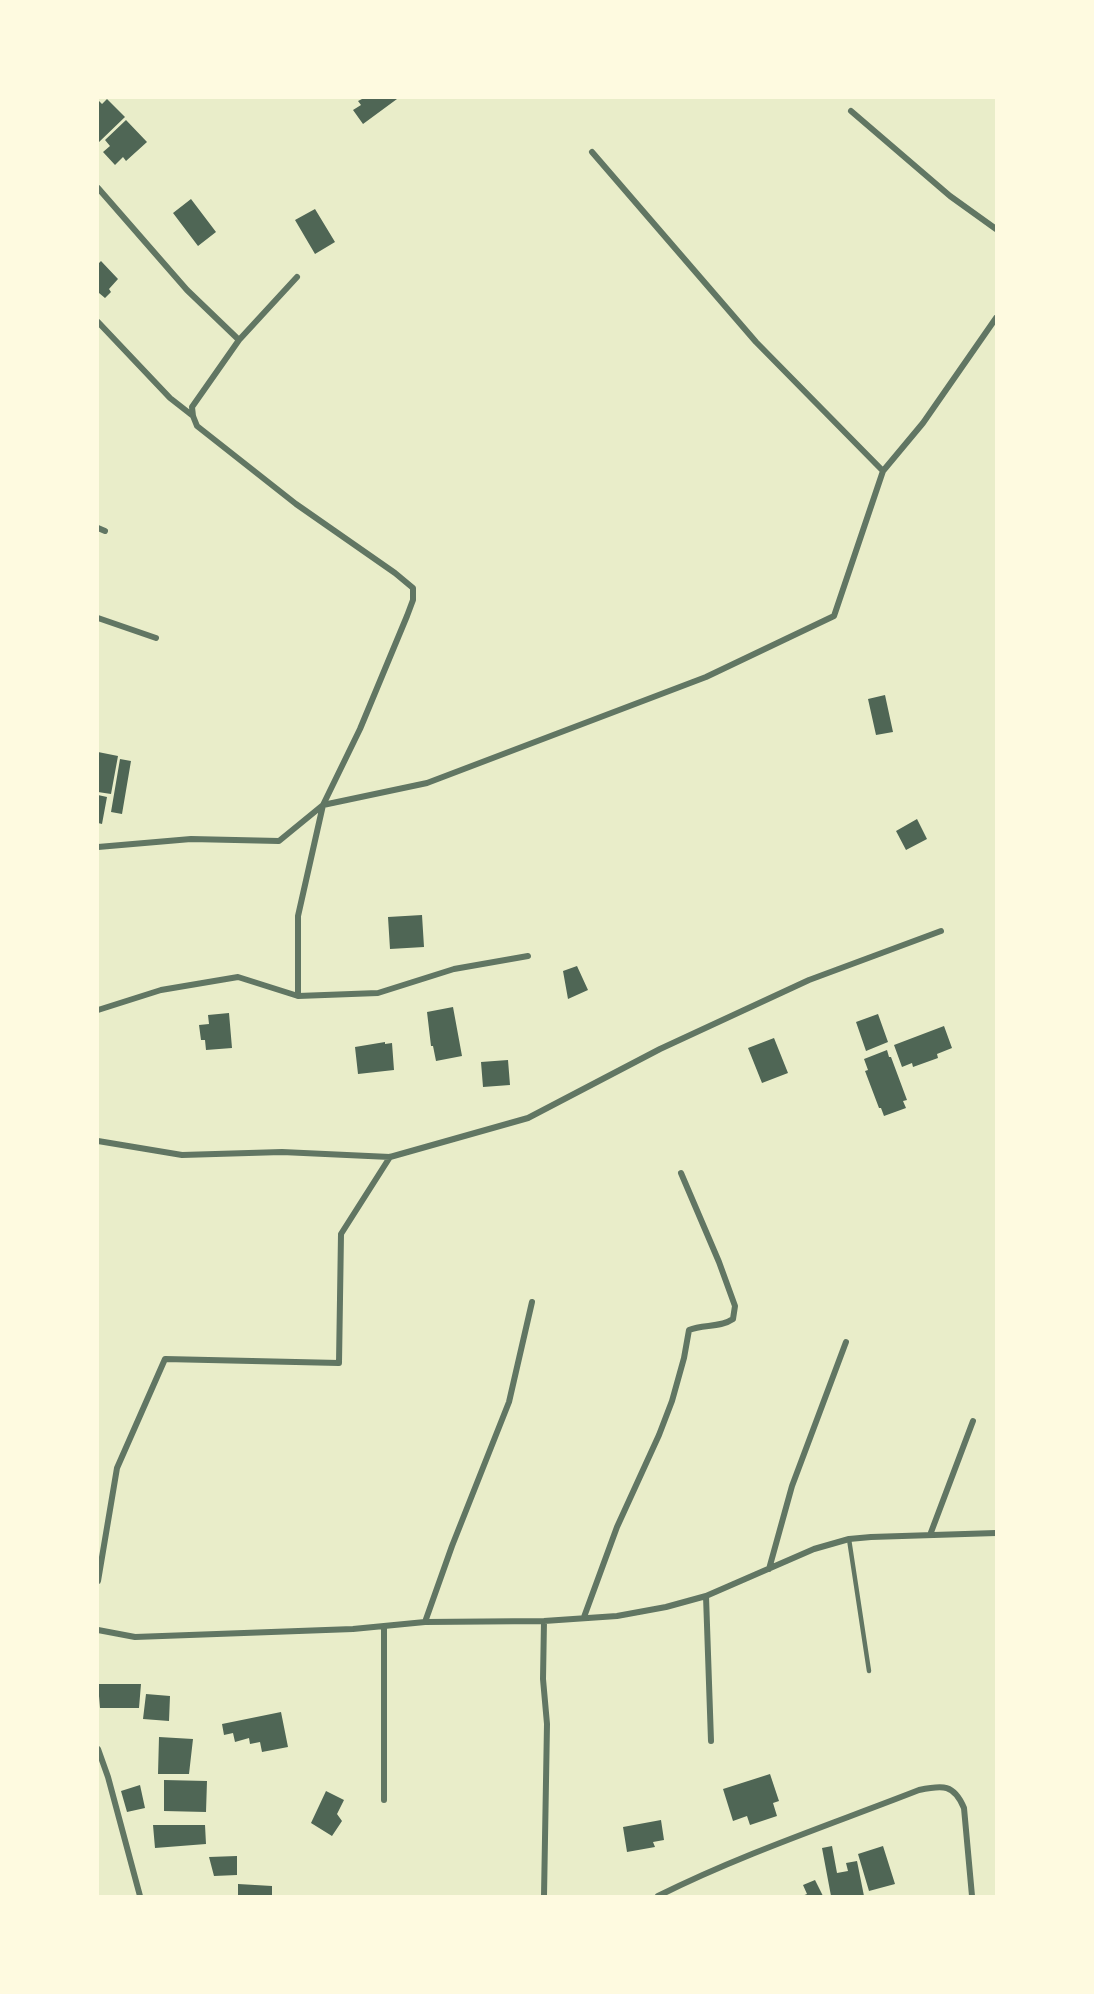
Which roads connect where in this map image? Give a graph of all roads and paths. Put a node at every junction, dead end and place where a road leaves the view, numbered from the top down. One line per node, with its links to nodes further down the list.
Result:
1 (851, 111): 4 (street)
2 (592, 152): 10 (street)
3 (98, 189): 8 (street)
4 (996, 230)
5 (297, 277): 8 (street)
6 (996, 318): 10 (street)
7 (98, 322): 9 (street)
8 (239, 340): 9 (street)
9 (193, 416): 15 (street)
10 (883, 471): 15 (street)
11 (98, 528): 12 (street)
12 (105, 531)
13 (98, 618): 14 (street)
14 (156, 638)
15 (323, 805): 16 (street); 19 (street)
16 (98, 847)
17 (941, 931): 22 (street)
18 (528, 956): 19 (street)
19 (297, 996): 20 (street)
20 (98, 1010)
21 (98, 1141): 22 (street)
22 (390, 1156): 31 (street)
23 (681, 1173): 33 (street)
24 (532, 1302): 35 (street)
25 (846, 1342): 30 (street)
26 (973, 1421): 28 (street)
27 (996, 1533): 28 (street)
28 (930, 1534): 29 (street)
29 (849, 1539): 30 (street); 38 (lane)
30 (769, 1569): 32 (street)
31 (98, 1581)
32 (706, 1596): 33 (street); 39 (street)
33 (584, 1617): 34 (street)
34 (544, 1621): 35 (street); 43 (street)
35 (425, 1622): 36 (street)
36 (384, 1626): 37 (street); 41 (street)
37 (98, 1630)
38 (869, 1671)
39 (711, 1741)
40 (98, 1749): 42 (street)
41 (384, 1800)
42 (140, 1896)
43 (544, 1896)
44 (658, 1896): 45 (street)
45 (972, 1896)

